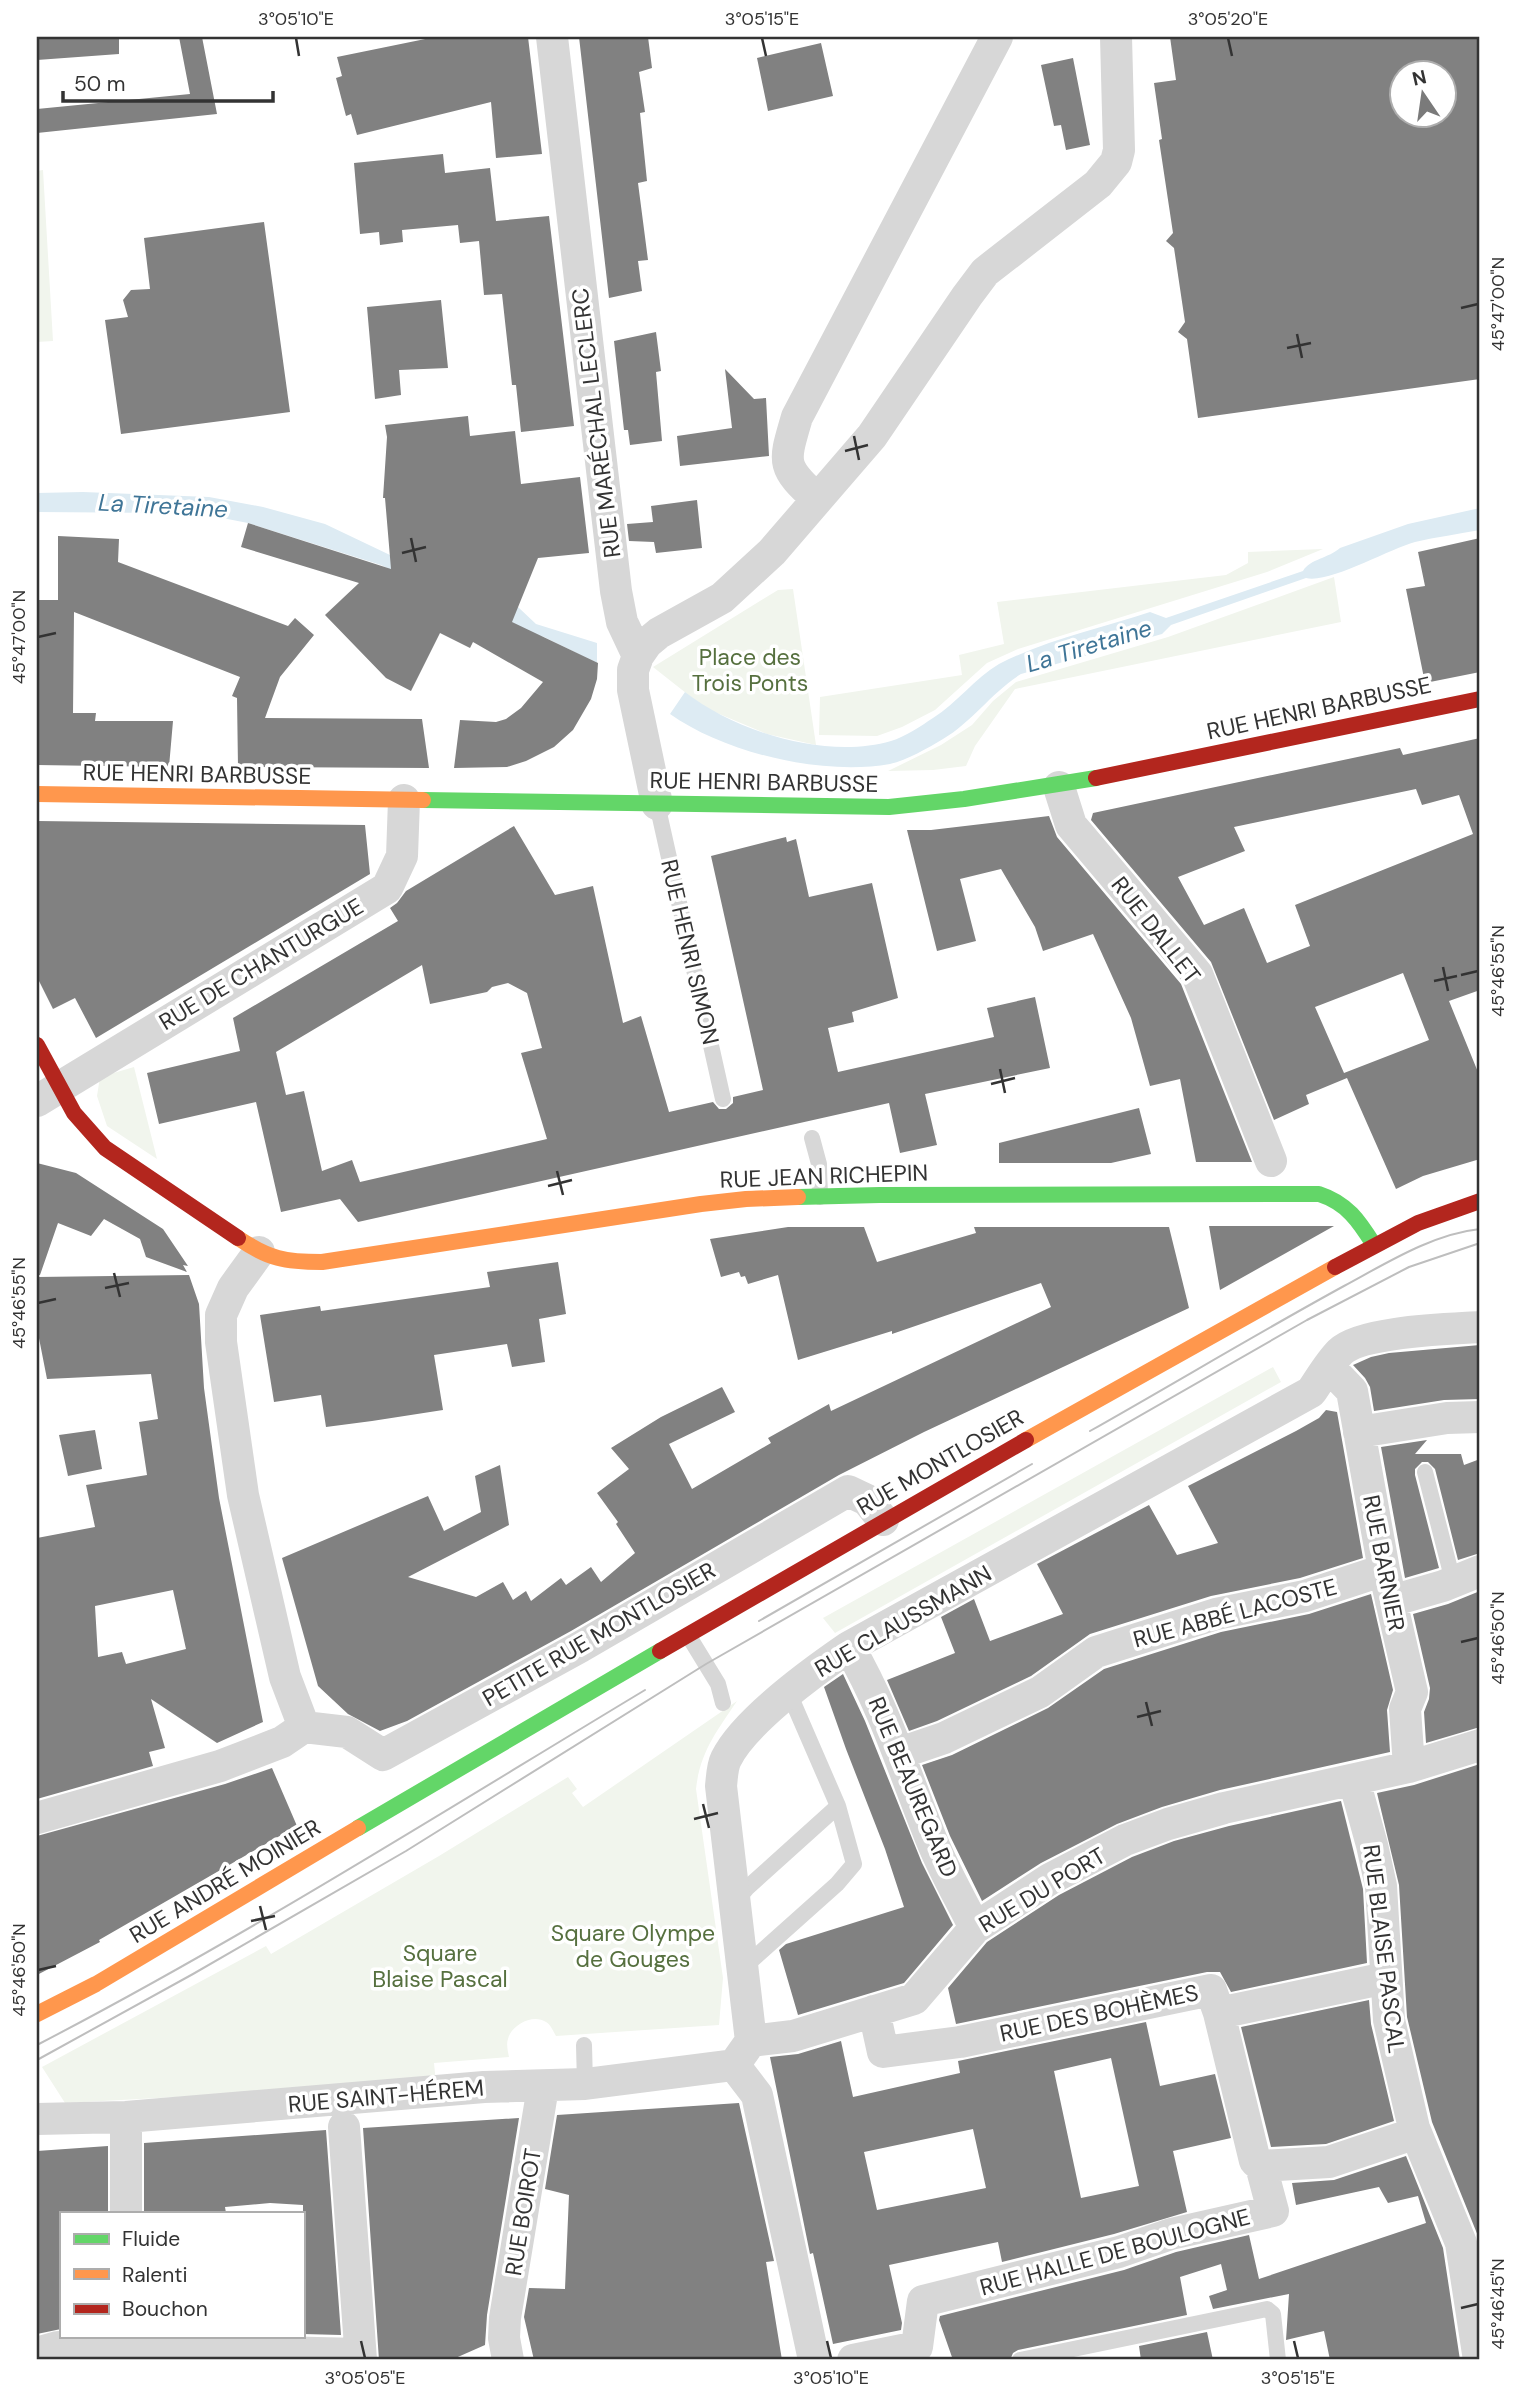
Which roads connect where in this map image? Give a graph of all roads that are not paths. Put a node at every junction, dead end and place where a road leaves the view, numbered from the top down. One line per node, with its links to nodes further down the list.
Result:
1 (552, 37): 5 (street, RUE MARÉCHAL LECLERC)
2 (997, 37): 4 (street)
3 (1116, 37): 4 (street)
4 (819, 496): 5 (street)
5 (638, 656): 10 (street)
6 (1480, 699): 7 (street, RUE HENRI BARBUSSE)
7 (1059, 787): 10 (street, RUE HENRI BARBUSSE); 15 (street, RUE DALLET)
8 (37, 794): 9 (street, RUE HENRI BARBUSSE)
9 (404, 800): 10 (street, RUE HENRI BARBUSSE); 12 (street, RUE DE CHANTURGUE)
10 (657, 804): 13 (lane, RUE HENRI SIMON)
11 (37, 1045): 12 (street, RUE JEAN RICHEPIN)
12 (48, 1095): 19 (street, RUE JEAN RICHEPIN)
13 (723, 1099)
14 (812, 1138): 16 (lane)
15 (1271, 1161)
16 (820, 1197): 18 (street, RUE JEAN RICHEPIN); 19 (street, RUE JEAN RICHEPIN)
17 (1480, 1201): 18 (street, RUE MONTLOSIER)
18 (1374, 1245): 25 (street, RUE MONTLOSIER)
19 (259, 1252): 32 (street)
20 (1480, 1327): 21 (street, RUE CLAUSSMANN)
21 (1329, 1367): 23 (street, RUE BARNIER); 29 (street, RUE CLAUSSMANN)
22 (1480, 1418): 23 (street)
23 (1359, 1432): 27 (street, RUE BARNIER)
24 (1425, 1472): 26 (lane)
25 (883, 1520): 28 (street, RUE MONTLOSIER); 32 (street, PETITE RUE MONTLOSIER)
26 (1467, 1576): 27 (street, RUE ABBÉ LACOSTE)
27 (1388, 1586): 34 (street, RUE ABBÉ LACOSTE); 35 (street, RUE BARNIER)
28 (687, 1633): 31 (lane); 37 (street, RUE MONTLOSIER)
29 (849, 1647): 30 (street, RUE CLAUSSMANN); 34 (street, RUE BEAUREGARD)
30 (789, 1693): 38 (lane); 40 (street, RUE CLAUSSMANN)
31 (723, 1703)
32 (303, 1727): 39 (street)
33 (1480, 1745): 35 (street, RUE DU PORT)
34 (900, 1753): 41 (street, RUE BEAUREGARD)
35 (1409, 1767): 36 (street, RUE DU PORT)
36 (1354, 1780): 41 (street, RUE DU PORT); 43 (street, RUE BLAISE PASCAL)
37 (434, 1784): 46 (street, RUE ANDRÉ MOINIER)
38 (838, 1806): 40 (lane); 42 (lane)
39 (37, 1818)
40 (736, 1901): 42 (street, RUE CLAUSSMANN)
41 (975, 1928): 44 (street, RUE DU PORT)
42 (743, 1968): 48 (street, RUE CLAUSSMANN)
43 (1386, 1978): 45 (street, RUE DES BOHÈMES); 54 (street, RUE BLAISE PASCAL)
44 (874, 2011): 45 (street, RUE DES BOHÈMES); 48 (street, RUE DU PORT)
45 (1219, 2013): 55 (street)
46 (37, 2014)
47 (584, 2045): 49 (lane)
48 (743, 2053): 49 (street, RUE SAINT-HÉREM); 64 (street)
49 (585, 2084): 50 (street, RUE SAINT-HÉREM)
50 (543, 2087): 51 (street, RUE SAINT-HÉREM); 61 (street, RUE BOIROT)
51 (126, 2117): 52 (street, RUE SAINT-HÉREM); 56 (street)
52 (37, 2119)
53 (344, 2127): 59 (street)
54 (1416, 2133): 55 (street); 68 (street, RUE BLAISE PASCAL)
55 (1261, 2166): 62 (street, RUE HALLE DE BOULOGNE)
56 (126, 2212)
57 (130, 2341): 58 (street); 60 (street)
58 (241, 2343): 63 (street)
59 (360, 2351): 63 (street)
60 (37, 2353)
61 (506, 2354)
62 (921, 2354): 65 (street)
63 (283, 2356)
64 (814, 2360)
65 (853, 2360)
66 (1020, 2360): 67 (lane)
67 (1278, 2360)
68 (1479, 2360)

